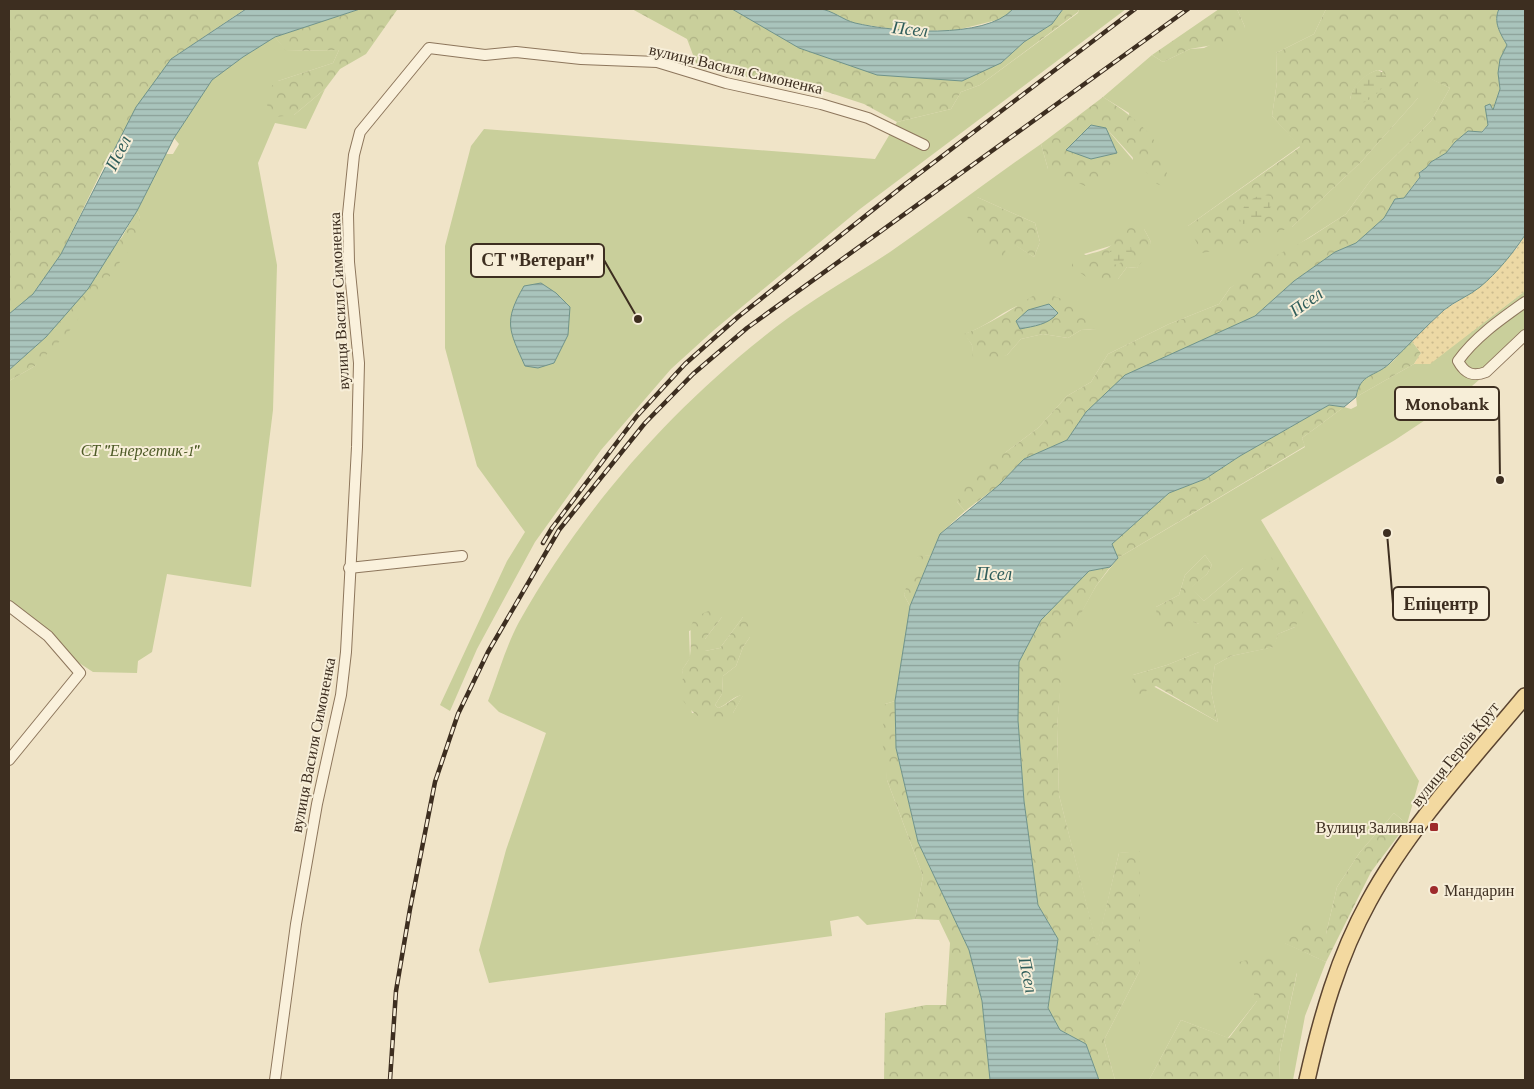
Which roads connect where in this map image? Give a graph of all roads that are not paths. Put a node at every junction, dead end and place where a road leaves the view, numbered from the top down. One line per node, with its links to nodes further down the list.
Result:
1 (924, 145): 5 (street, вулиця Василя Симоненка)
2 (1525, 302): 3 (street)
3 (1525, 335)
4 (462, 556): 5 (street)
5 (350, 568): 9 (street, вулиця Василя Симоненка)
6 (10, 611): 8 (street)
7 (1525, 696): 10 (main road, вулиця Героїв Крут)
8 (9, 760)
9 (276, 1080)
10 (1307, 1080)

